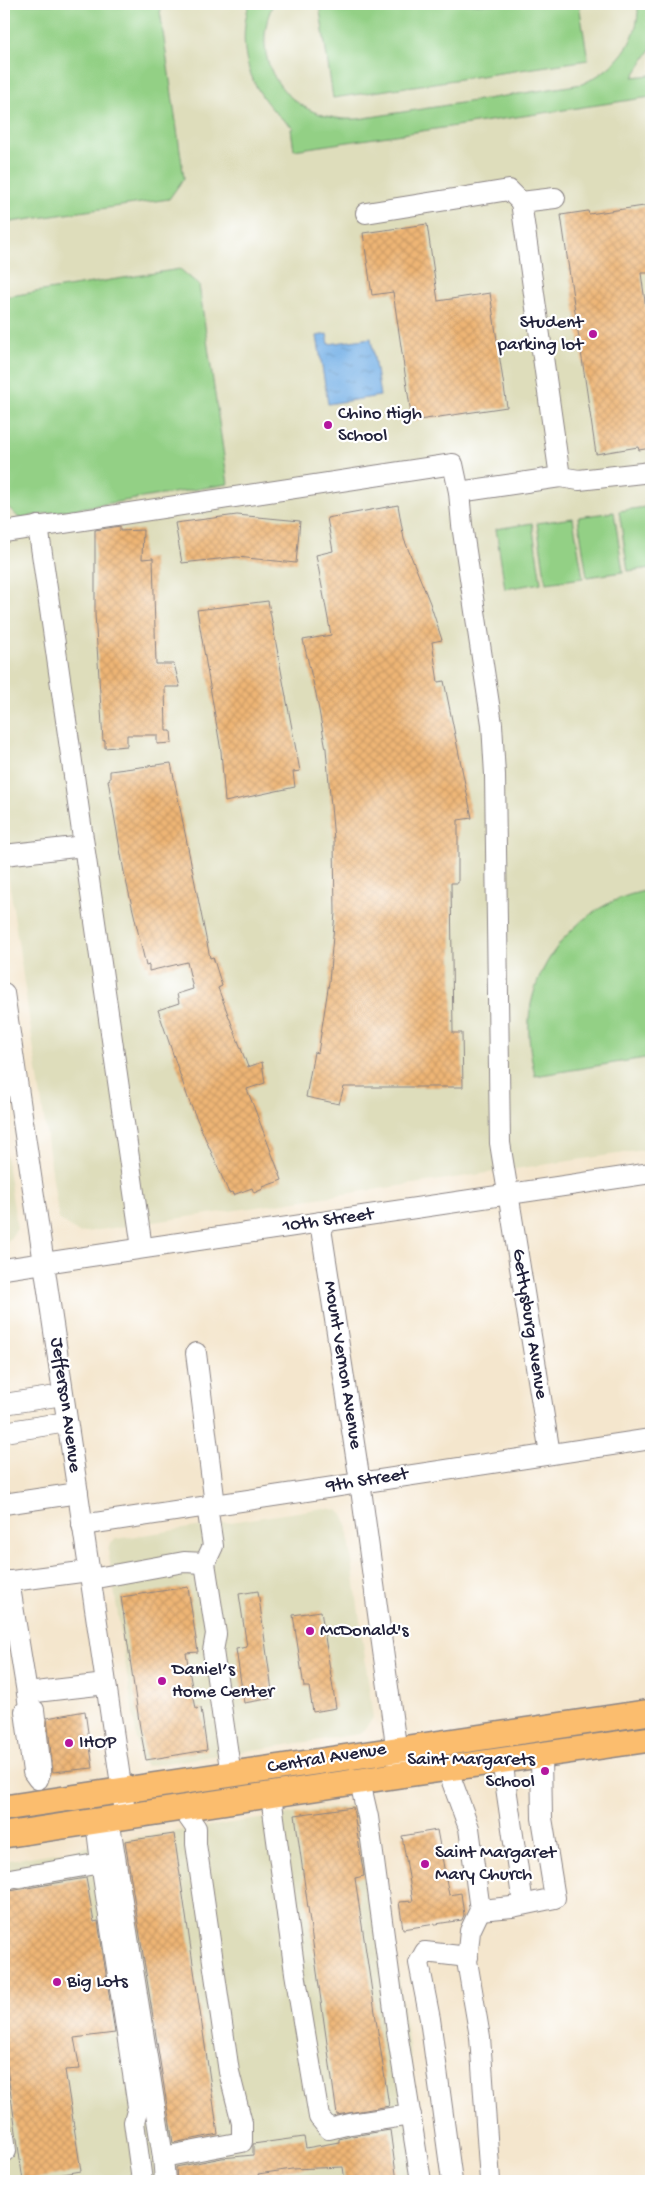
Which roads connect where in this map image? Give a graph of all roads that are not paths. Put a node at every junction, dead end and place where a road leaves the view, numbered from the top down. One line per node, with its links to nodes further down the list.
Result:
1 (555, 198): 2 (street)
2 (521, 202): 3 (street); 5 (street)
3 (366, 213)
4 (651, 472): 5 (street)
5 (560, 477): 6 (street)
6 (459, 492): 7 (street, Gettysburg Avenue); 13 (street, Gettysburg Avenue)
7 (38, 526): 8 (street); 9 (street)
8 (4, 532)
9 (84, 846): 10 (street); 15 (street)
10 (4, 855)
11 (4, 993): 16 (street, Jefferson Avenue)
12 (651, 1173): 13 (street, 10th Street)
13 (509, 1195): 14 (street, 10th Street); 24 (street, Gettysburg Avenue)
14 (320, 1222): 15 (street, 10th Street); 25 (street, Mount Vernon Avenue)
15 (142, 1248): 16 (street, 10th Street)
16 (44, 1263): 17 (street, 10th Street); 19 (street, Jefferson Avenue)
17 (4, 1269)
18 (196, 1352): 28 (street)
19 (63, 1395): 20 (street); 21 (street, Jefferson Avenue)
20 (4, 1404)
21 (68, 1422): 22 (street); 26 (street, Jefferson Avenue)
22 (4, 1432)
23 (651, 1439): 24 (street, 9th Street)
24 (550, 1454): 25 (street, 9th Street)
25 (360, 1482): 28 (street, 9th Street); 38 (street, Mount Vernon Avenue)
26 (78, 1493): 27 (street); 29 (street, Jefferson Avenue)
27 (4, 1504)
28 (211, 1505): 29 (street, 9th Street); 30 (street)
29 (82, 1525): 31 (street, Jefferson Avenue)
30 (205, 1563): 31 (street); 42 (street)
31 (90, 1575): 32 (street); 33 (street, Jefferson Avenue)
32 (6, 1582): 34 (street)
33 (106, 1684): 34 (street); 45 (street, Jefferson Avenue)
34 (28, 1700): 46 (street)
35 (651, 1712): 36 (main road, Central Avenue)
36 (547, 1727): 38 (main road, Central Avenue); 41 (main road)
37 (651, 1739): 39 (main road, Central Avenue)
38 (396, 1748): 42 (main road, Central Avenue); 43 (street, Mount Vernon Avenue)
39 (541, 1755): 40 (main road, Central Avenue); 54 (street)
40 (502, 1760): 41 (main road, Central Avenue); 54 (street)
41 (446, 1768): 43 (main road, Central Avenue); 55 (street)
42 (242, 1773): 45 (main road, Central Avenue); 48 (main road)
43 (400, 1775): 44 (main road, Central Avenue)
44 (360, 1782): 47 (main road, Central Avenue); 57 (street)
45 (122, 1790): 46 (main road, Central Avenue); 50 (street, Jefferson Avenue)
46 (39, 1791): 49 (main road, Central Avenue)
47 (271, 1796): 48 (main road, Central Avenue); 57 (street)
48 (182, 1808): 50 (main road, Central Avenue); 60 (street)
49 (6, 1810)
50 (110, 1818): 51 (main road, Central Avenue); 52 (street); 60 (street)
51 (4, 1835)
52 (101, 1863): 53 (street); 61 (street)
53 (4, 1880)
54 (523, 1904): 55 (street)
55 (480, 1910): 56 (street)
56 (468, 1957): 64 (street); 65 (street)
57 (411, 2115): 63 (street)
58 (4, 2135): 59 (street)
59 (4, 2151)
60 (163, 2157): 62 (street)
61 (142, 2181)
62 (166, 2181)
63 (421, 2181)
64 (452, 2181)
65 (490, 2181)

